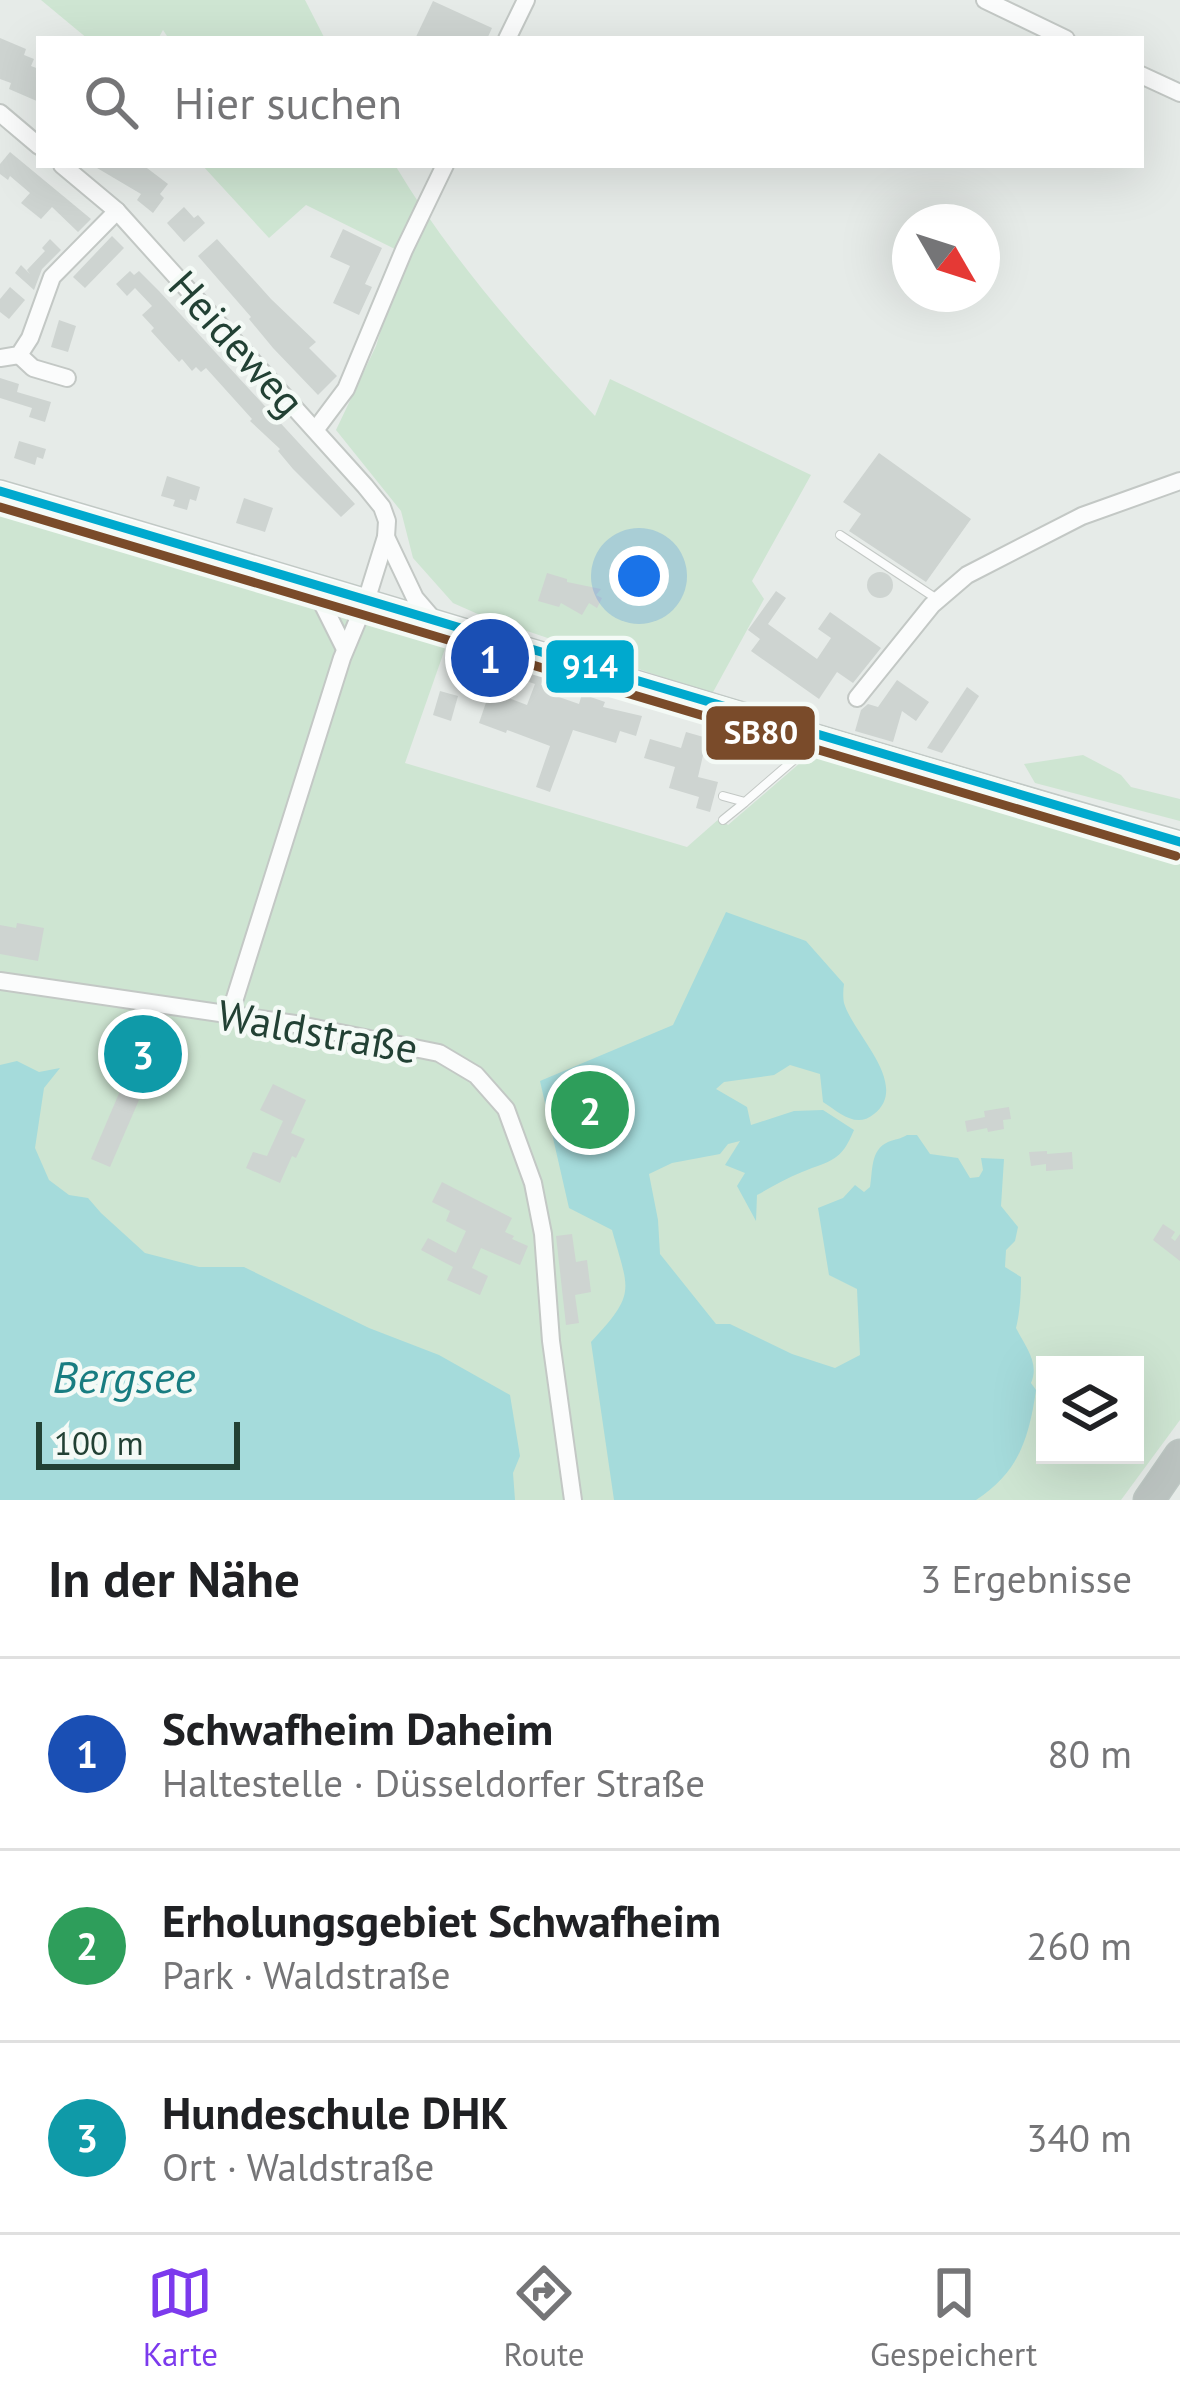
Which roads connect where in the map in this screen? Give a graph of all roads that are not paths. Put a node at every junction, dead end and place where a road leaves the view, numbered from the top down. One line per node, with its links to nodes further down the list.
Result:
1 (526, 0): 3 (street)
2 (985, 0): 4 (street)
3 (508, 36)
4 (1060, 36)
5 (1144, 76): 6 (street)
6 (1180, 94)
7 (0, 112): 8 (street)
8 (36, 143)
9 (66, 168): 11 (street, Heideweg)
10 (444, 168): 14 (street)
11 (117, 211): 12 (street); 14 (street, Heideweg)
12 (9, 356): 13 (street)
13 (67, 378)
14 (316, 429): 18 (street, Heideweg)
15 (1180, 481): 21 (street)
16 (0, 491): 19 (main road)
17 (840, 535): 21 (lane)
18 (386, 537): 20 (street); 22 (street, Heideweg)
19 (302, 581): 20 (main road); 23 (street)
20 (367, 598): 22 (main road); 23 (street)
21 (938, 599): 24 (street)
22 (434, 620): 25 (main road)
23 (345, 649): 32 (street)
24 (857, 698)
25 (819, 738): 27 (lane); 29 (main road)
26 (723, 796): 27 (lane)
27 (745, 802): 28 (lane)
28 (723, 820)
29 (1180, 842)
30 (0, 981): 31 (street, Waldstraße)
31 (148, 1004): 32 (street, Waldstraße); 33 (lane)
32 (230, 1014): 35 (street, Waldstraße)
33 (159, 1090)
34 (1180, 1455): 36 (highway)
35 (573, 1500)
36 (1149, 1500)

